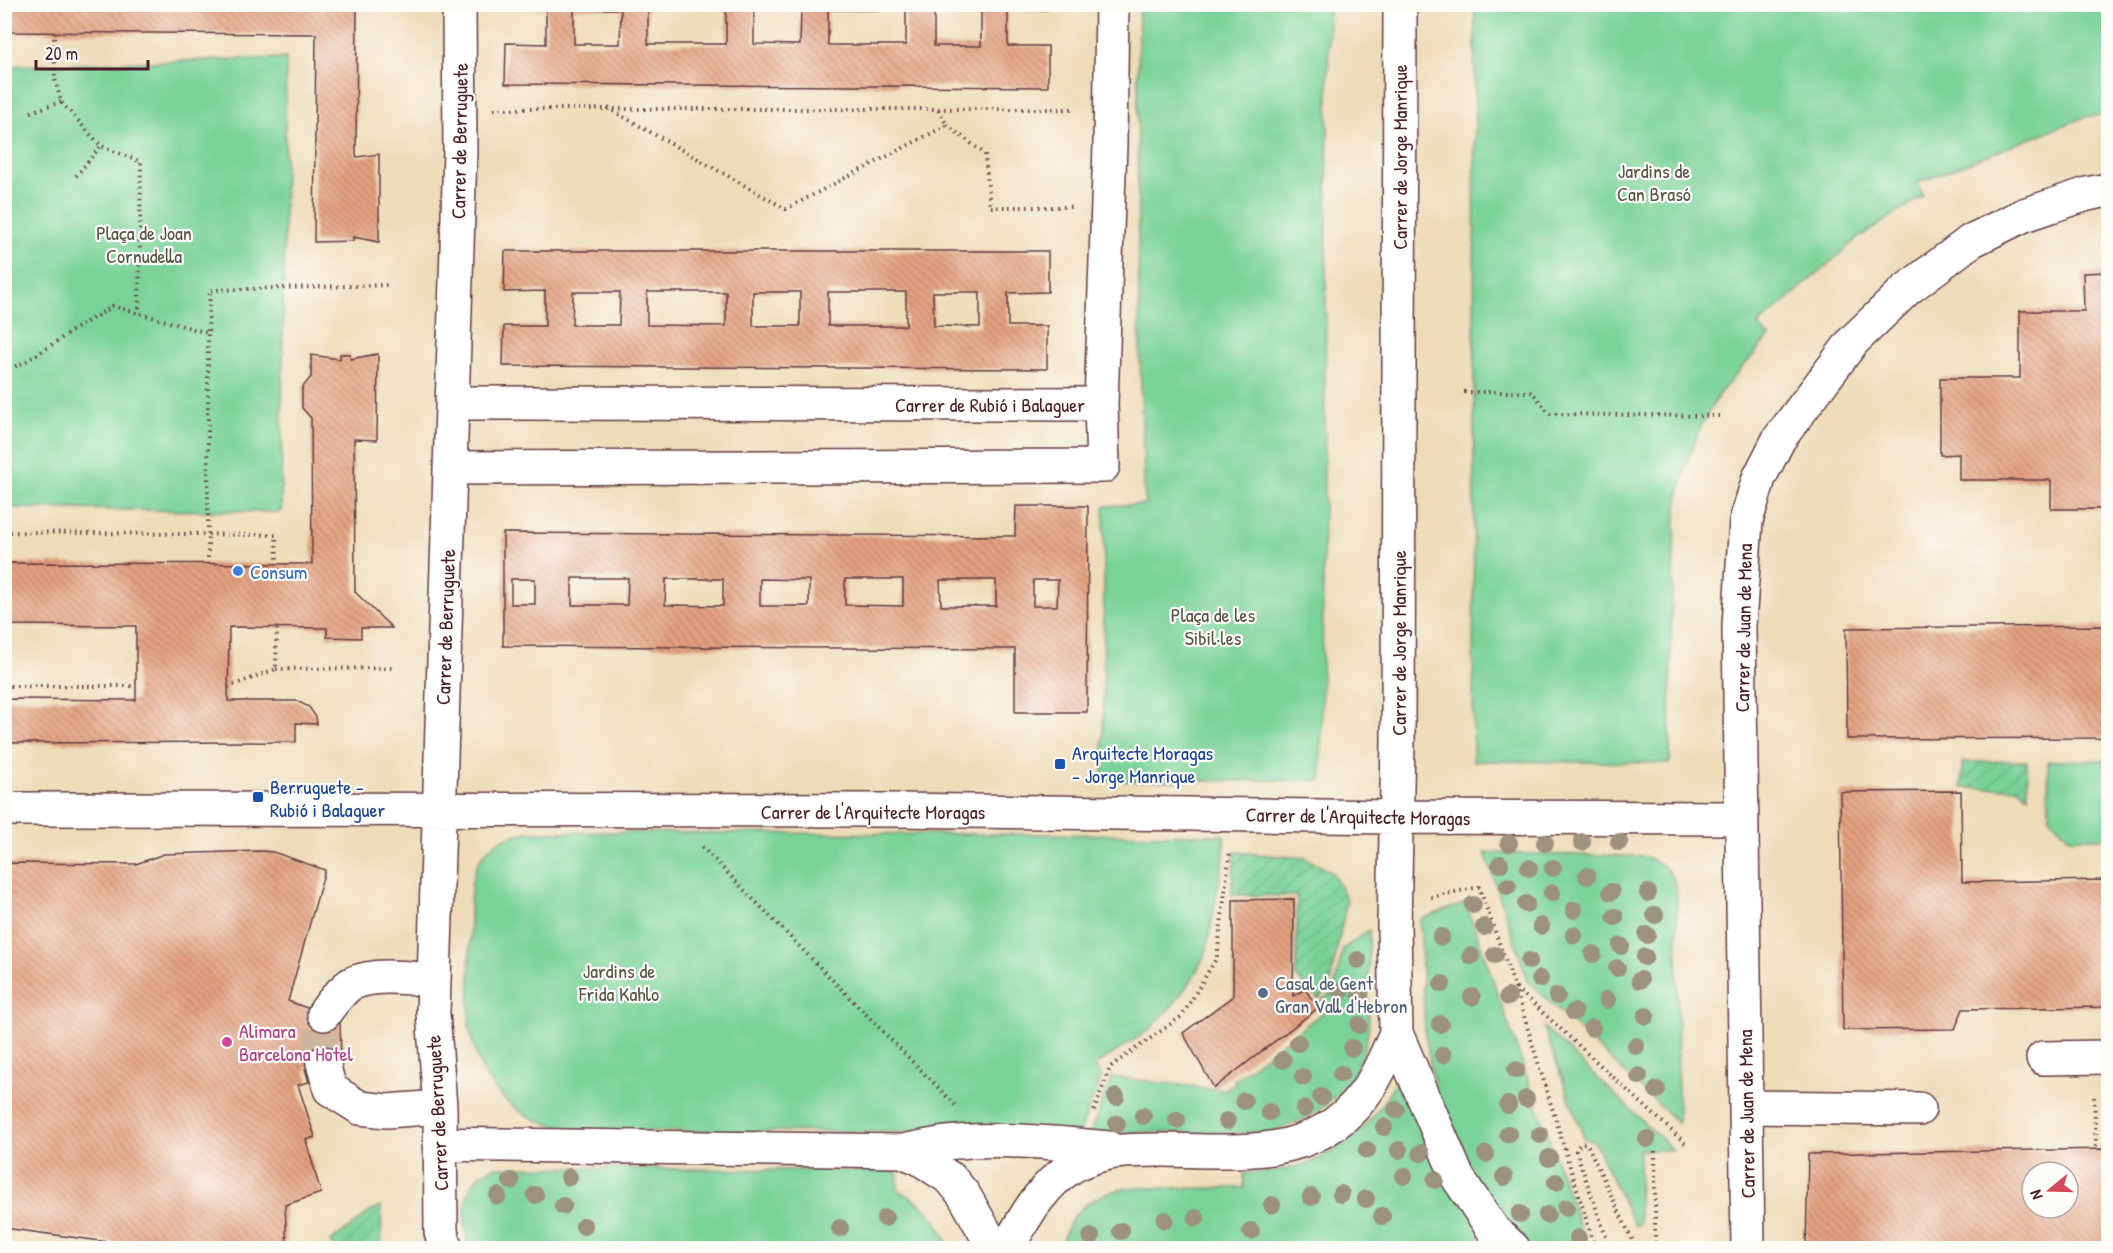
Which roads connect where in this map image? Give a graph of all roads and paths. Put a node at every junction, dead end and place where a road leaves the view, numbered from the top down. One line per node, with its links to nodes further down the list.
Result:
1 (459, 4): 21 (street, Carrer de Berruguete)
2 (1112, 4): 22 (street)
3 (1400, 4): 38 (street, Carrer de Jorge Manrique)
4 (54, 32): 5 (path)
5 (61, 102): 10 (path); 12 (path)
6 (608, 108): 8 (path); 9 (path); 11 (path)
7 (1081, 108): 9 (path)
8 (494, 109)
9 (938, 109): 11 (path)
10 (31, 112)
11 (948, 125): 15 (path)
12 (101, 146): 13 (path); 17 (path)
13 (76, 176)
14 (2109, 190): 39 (street, Carrer de Juan de Mena)
15 (1082, 207)
16 (389, 285): 18 (path)
17 (139, 313): 18 (path); 19 (path)
18 (208, 333): 26 (path)
19 (4, 371)
20 (1464, 392): 23 (path)
21 (452, 404): 22 (street, Carrer de Rubió i Balaguer); 24 (street, Carrer de Berruguete)
22 (1101, 404): 24 (street, Carrer de Rubió i Balaguer)
23 (1719, 416)
24 (450, 468): 36 (street, Carrer de Berruguete)
25 (4, 532): 26 (path)
26 (208, 535): 27 (path); 28 (path)
27 (208, 558)
28 (277, 563)
29 (277, 628): 31 (path)
30 (395, 668): 31 (path)
31 (276, 669): 34 (path)
32 (4, 686): 33 (path)
33 (135, 686)
34 (228, 687)
35 (4, 808): 36 (street, Carrer de l'Arquitecte Moragas)
36 (440, 810): 37 (street, Carrer de l'Arquitecte Moragas); 42 (street, Carrer de Berruguete)
37 (665, 810): 38 (street, Carrer de l'Arquitecte Moragas); 50 (path)
38 (1397, 817): 39 (street, Carrer de l'Arquitecte Moragas); 45 (street, Carrer de Jorge Manrique)
39 (1740, 818): 52 (street, Carrer de Juan de Mena)
40 (1230, 849): 56 (path)
41 (1430, 897): 43 (path)
42 (433, 980): 44 (street); 51 (street, Carrer de Berruguete)
43 (1515, 987): 54 (path); 65 (path)
44 (324, 1014)
45 (1396, 1033): 59 (street); 64 (street, Carrer de Jorge Manrique)
46 (2109, 1057): 47 (street)
47 (2043, 1058)
48 (323, 1063): 51 (street)
49 (2094, 1097): 57 (path)
50 (956, 1106)
51 (440, 1107): 55 (street, Carrer de Berruguete)
52 (1746, 1107): 53 (street); 69 (street, Carrer de Juan de Mena)
53 (1919, 1109)
54 (1685, 1143)
55 (440, 1144): 58 (street); 61 (street, Carrer de Berruguete)
56 (1081, 1145): 58 (street); 59 (street)
57 (2096, 1149)
58 (902, 1150): 62 (street)
59 (1122, 1150): 63 (street)
60 (1656, 1152): 68 (path)
61 (446, 1248)
62 (994, 1248)
63 (1007, 1248)
64 (1513, 1248)
65 (1595, 1248)
66 (1610, 1248): 67 (path)
67 (1636, 1248)
68 (1656, 1248)
69 (1748, 1248)

